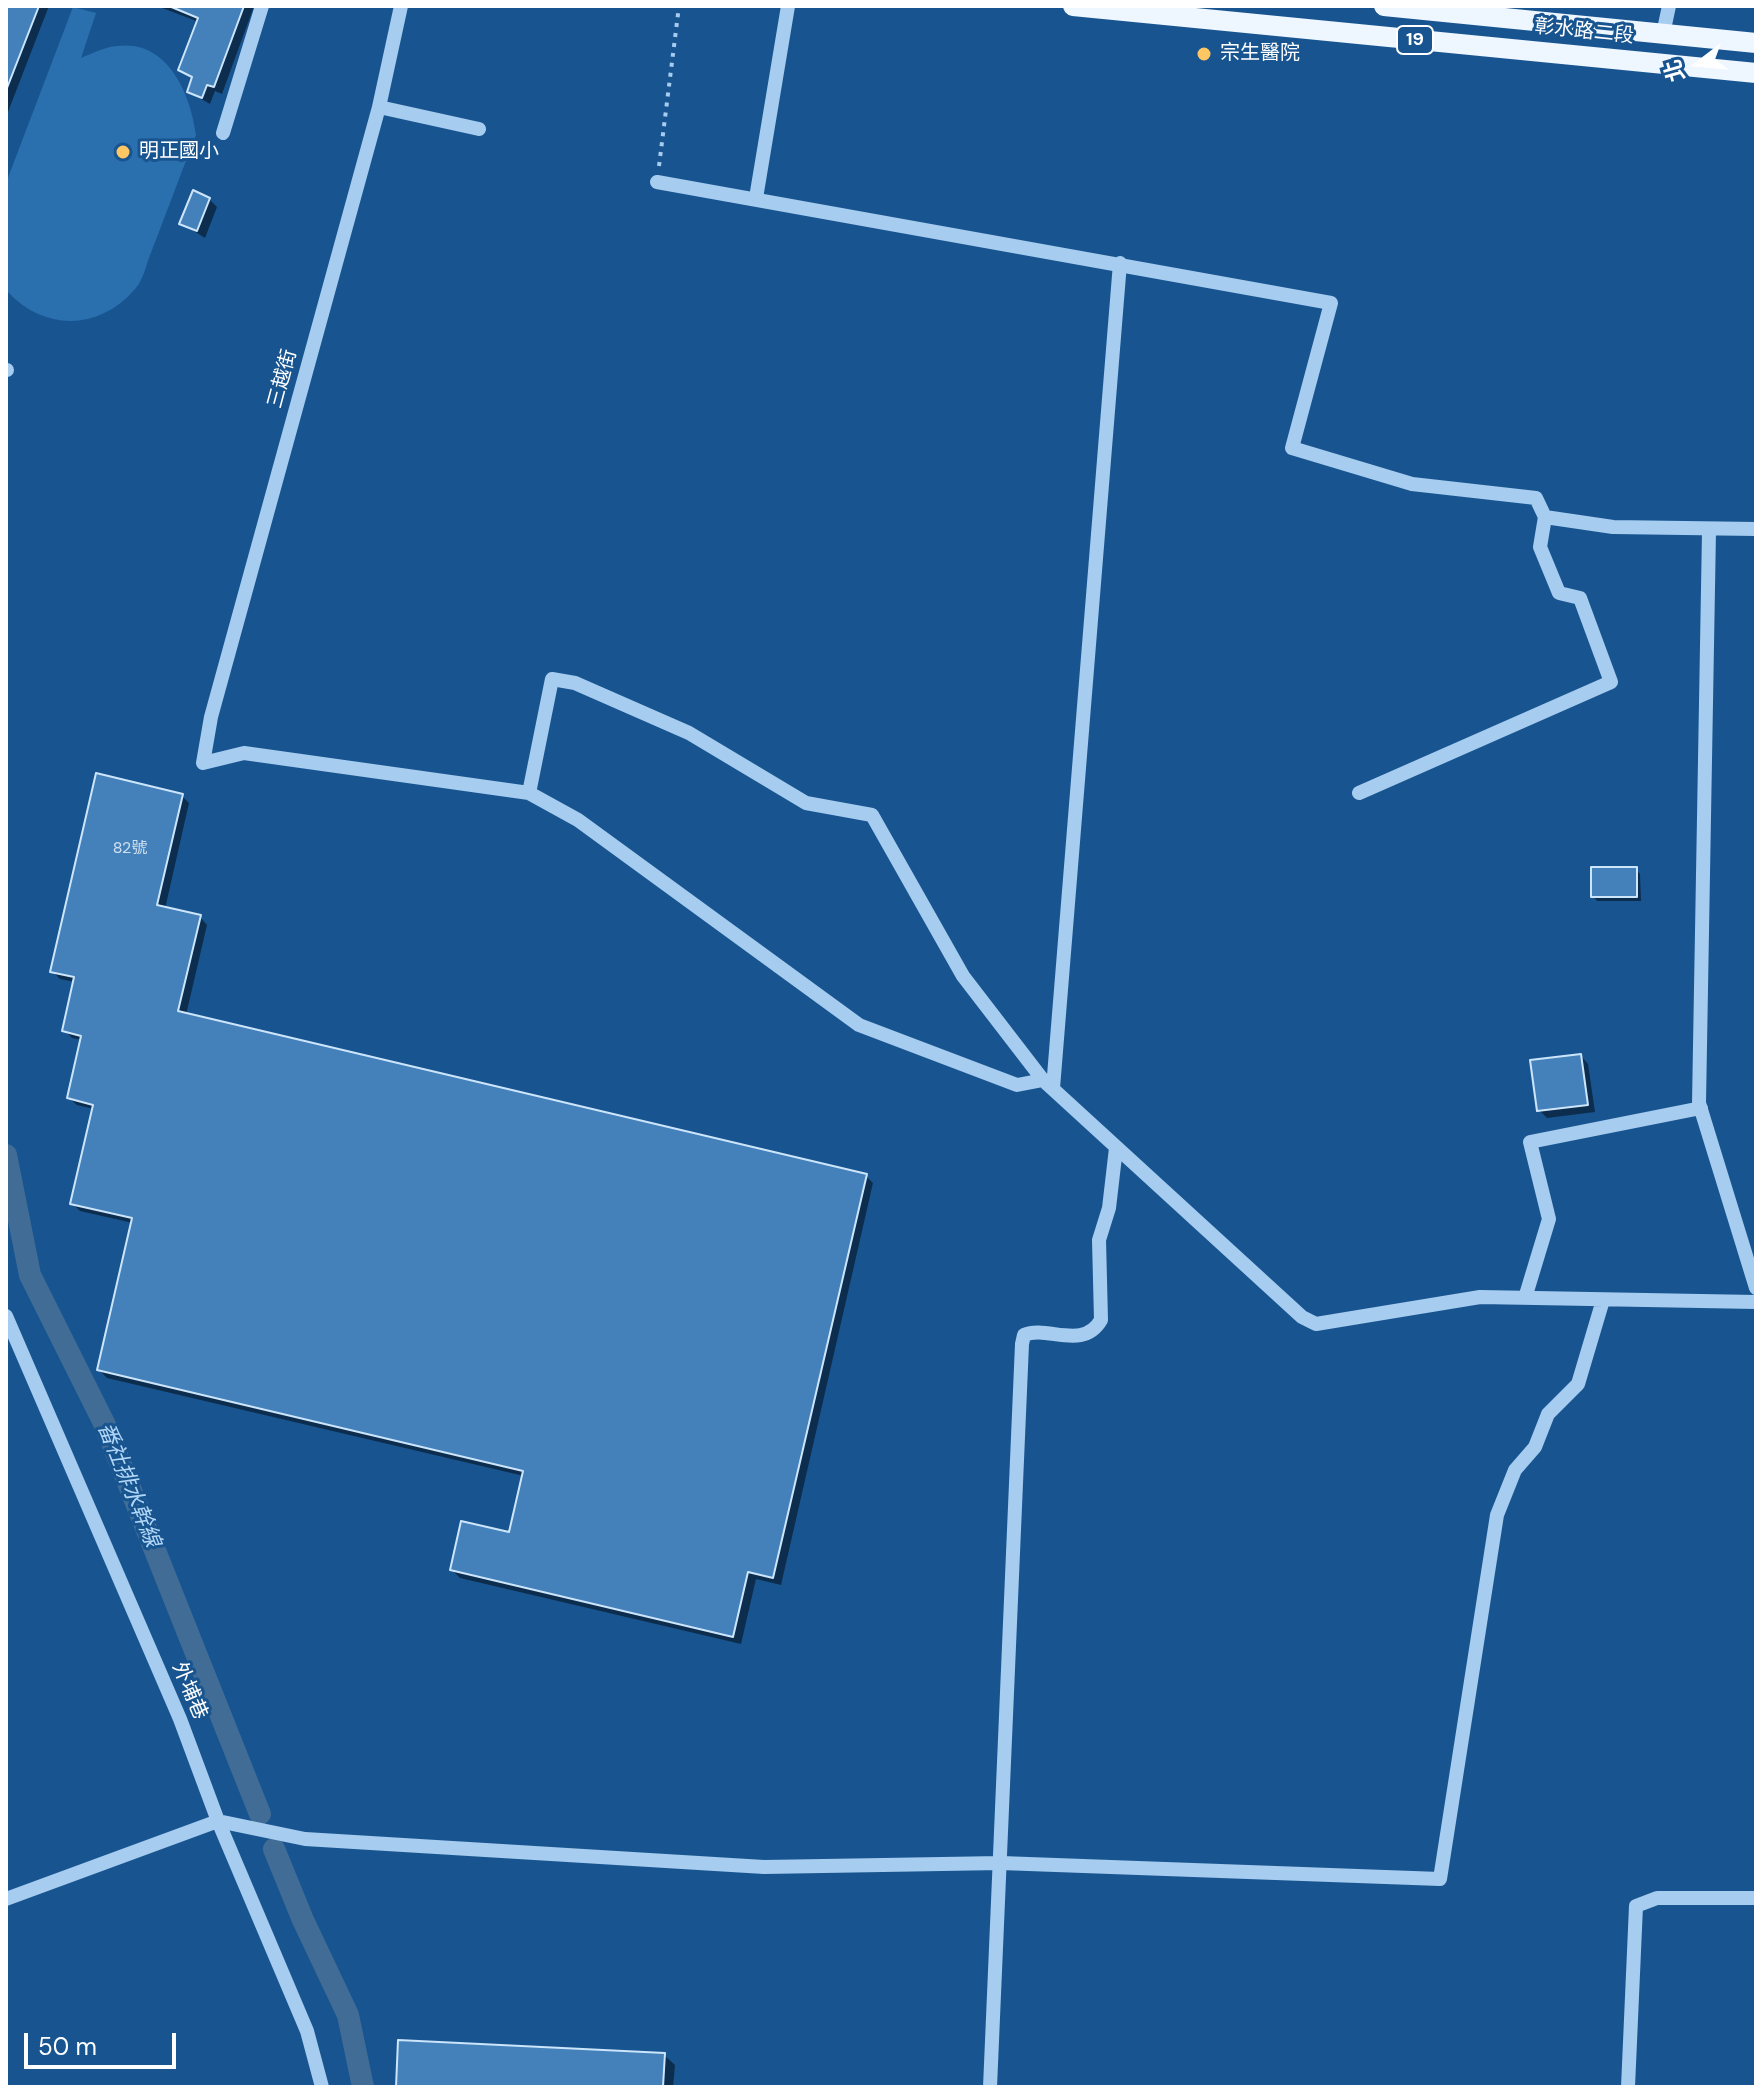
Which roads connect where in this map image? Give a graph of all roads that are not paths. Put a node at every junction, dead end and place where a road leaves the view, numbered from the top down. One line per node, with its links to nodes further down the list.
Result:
1 (262, 6): 13 (street)
2 (401, 6): 11 (street, 三越街)
3 (788, 6): 15 (street)
4 (1073, 6): 7 (main road, 彰水路二段 / 19)
5 (1384, 6): 8 (main road, 彰水路二段 / 19)
6 (1669, 6): 8 (street)
7 (1186, 12): 10 (main road, 彰水路二段 / 19)
8 (1663, 34): 9 (main road, 彰水路二段 / 19)
9 (1756, 43)
10 (1756, 73)
11 (379, 107): 12 (street); 20 (street, 三越街)
12 (479, 129)
13 (223, 133)
14 (657, 182): 15 (street)
15 (756, 198): 16 (street)
16 (1120, 263): 17 (street); 22 (street)
17 (1545, 517): 19 (street); 21 (street)
18 (1756, 529): 19 (street)
19 (1709, 531): 23 (street)
20 (529, 793): 22 (street); 22 (street)
21 (1359, 793)
22 (1048, 1084): 24 (street)
23 (1701, 1108): 25 (street); 26 (street)
24 (1116, 1148): 26 (street); 31 (street)
25 (1756, 1288)
26 (1525, 1298): 27 (street)
27 (1603, 1300): 28 (street); 31 (street)
28 (1756, 1302)
29 (6, 1316): 30 (street, 外埔巷)
30 (218, 1821): 31 (street); 33 (street); 34 (street, 外埔巷)
31 (1001, 1863): 35 (street)
32 (1756, 1898): 36 (street)
33 (6, 1899)
34 (322, 2087)
35 (990, 2087)
36 (1628, 2087)

